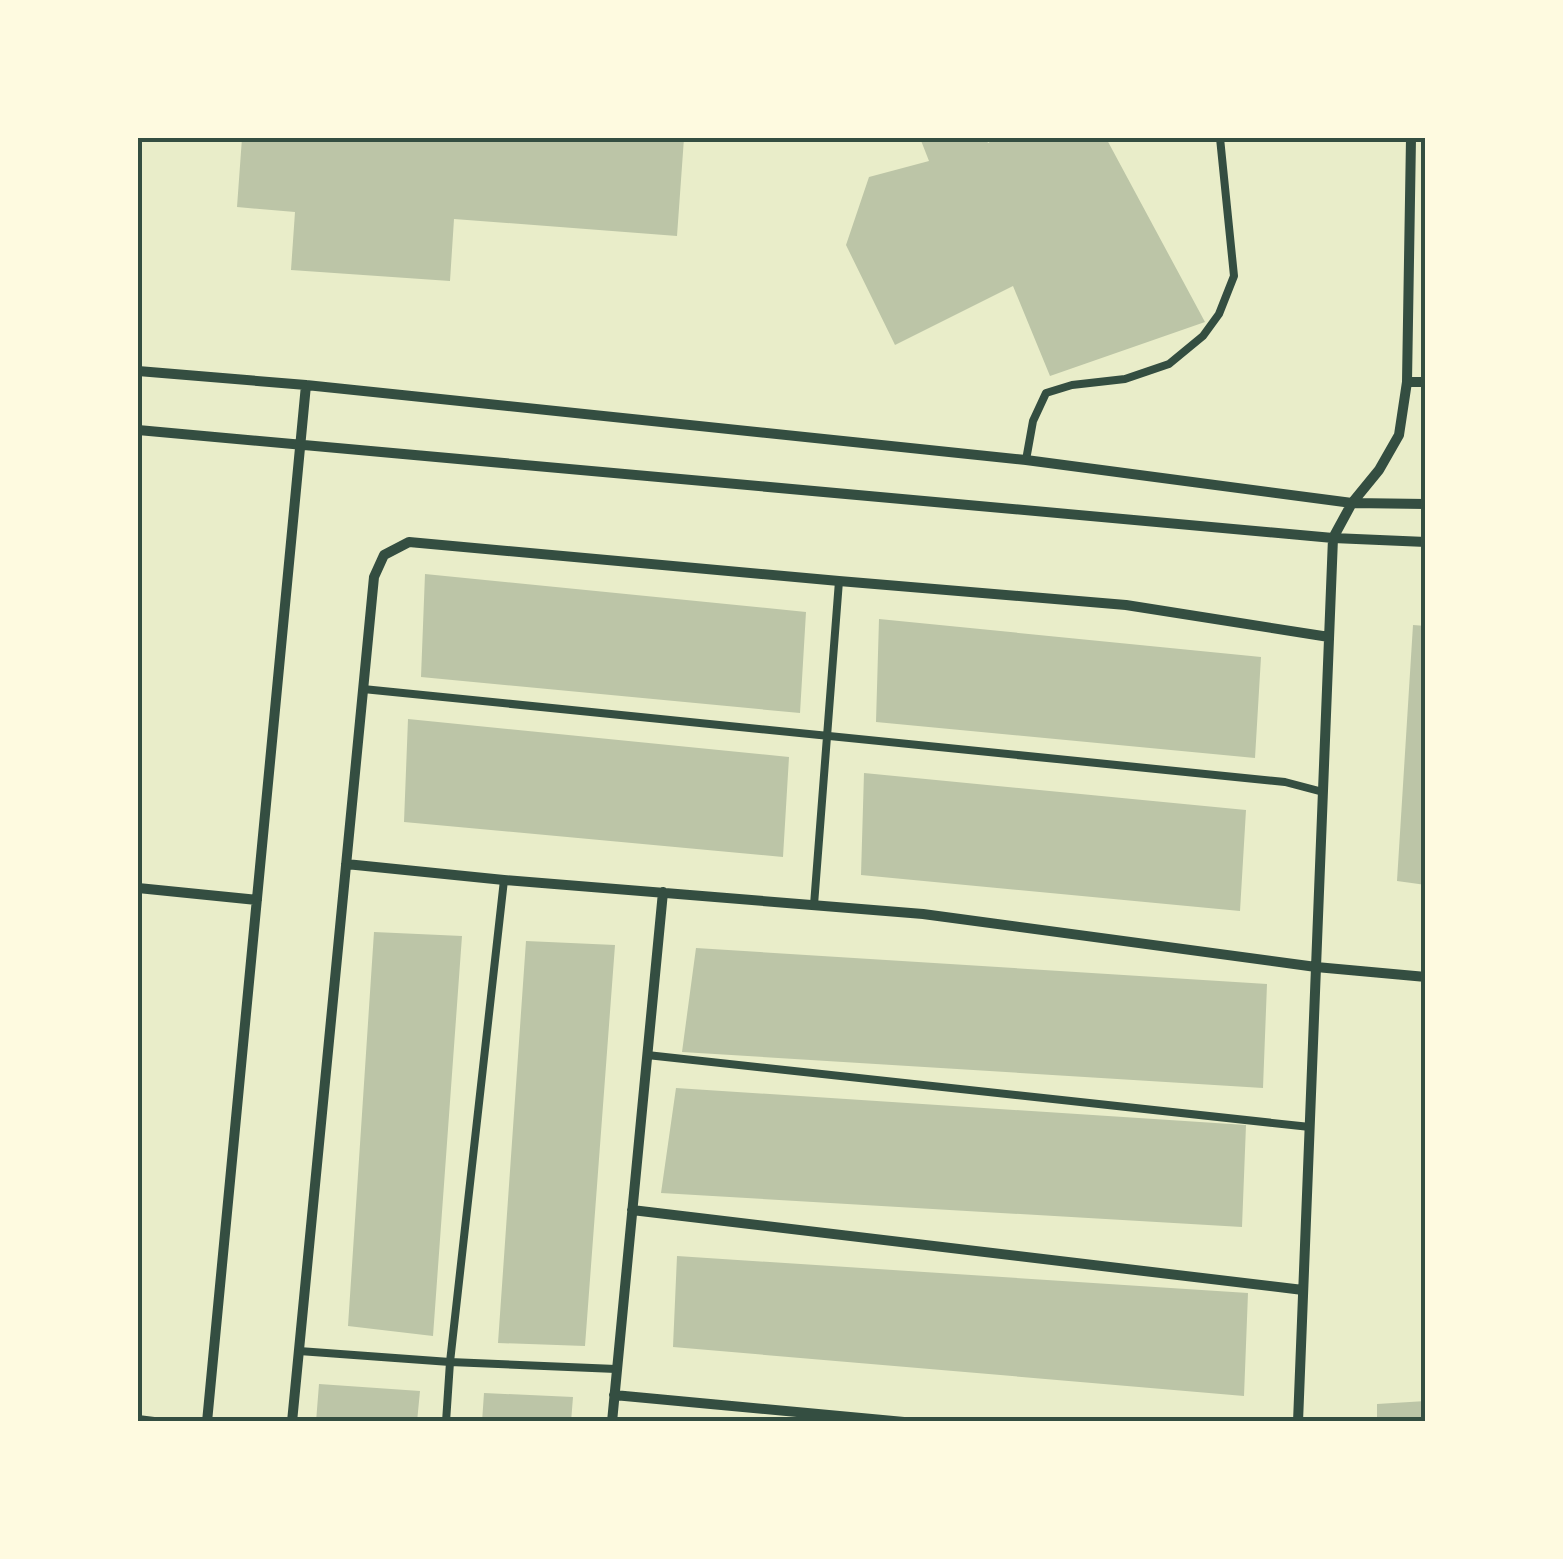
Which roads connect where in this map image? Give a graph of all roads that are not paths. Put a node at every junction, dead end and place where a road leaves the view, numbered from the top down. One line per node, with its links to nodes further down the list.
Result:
1 (1220, 138): 9 (lane)
2 (1411, 138): 4 (street)
3 (138, 371): 6 (street)
4 (1406, 382): 5 (street); 10 (street)
5 (1426, 382)
6 (306, 385): 8 (street); 9 (street)
7 (138, 430): 8 (street)
8 (300, 443): 12 (street); 23 (street)
9 (1026, 460): 10 (street)
10 (1352, 503): 11 (street); 12 (street)
11 (1426, 504)
12 (1333, 538): 13 (street); 15 (street)
13 (1426, 542)
14 (838, 582): 15 (street); 16 (street); 17 (lane)
15 (1329, 637): 18 (street)
16 (363, 689): 17 (lane); 19 (street)
17 (827, 736): 18 (lane); 24 (lane)
18 (1323, 792): 25 (street)
19 (346, 864): 20 (street); 31 (street)
20 (504, 880): 22 (street); 32 (lane)
21 (138, 888): 23 (street)
22 (663, 892): 24 (street); 27 (street)
23 (257, 900): 37 (street)
24 (814, 905): 25 (street)
25 (1316, 967): 26 (street); 28 (street)
26 (1426, 976)
27 (647, 1054): 28 (lane); 29 (street)
28 (1310, 1126): 30 (street)
29 (632, 1210): 30 (street); 33 (street)
30 (1303, 1290): 42 (street)
31 (299, 1351): 32 (lane); 38 (street)
32 (450, 1362): 33 (lane); 39 (lane)
33 (616, 1369): 34 (street)
34 (614, 1395): 40 (street); 41 (street)
35 (138, 1420): 36 (street)
36 (154, 1422)
37 (208, 1422)
38 (292, 1422)
39 (446, 1422)
40 (612, 1422)
41 (904, 1422)
42 (1298, 1422)

